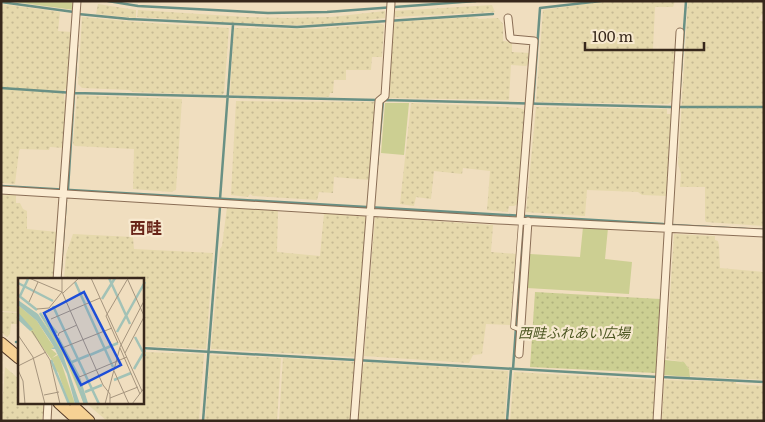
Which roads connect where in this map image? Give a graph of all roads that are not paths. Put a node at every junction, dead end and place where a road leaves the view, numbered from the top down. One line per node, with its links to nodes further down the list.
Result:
1 (77, 1): 6 (street)
2 (391, 6): 7 (street)
3 (508, 18): 8 (street)
4 (680, 32): 9 (street)
5 (1, 190): 6 (street)
6 (64, 190): 7 (street); 11 (street)
7 (371, 209): 8 (street); 23 (street)
8 (522, 219): 9 (street); 14 (street)
9 (668, 228): 10 (street); 24 (street)
10 (764, 233)
11 (58, 278)
12 (1, 343): 15 (main road)
13 (1, 353): 16 (main road)
14 (519, 354)
15 (18, 357)
16 (18, 367)
17 (48, 404): 20 (street)
18 (61, 404): 21 (main road)
19 (71, 404): 22 (main road)
20 (47, 421)
21 (79, 421)
22 (89, 421)
23 (354, 421)
24 (657, 421)

